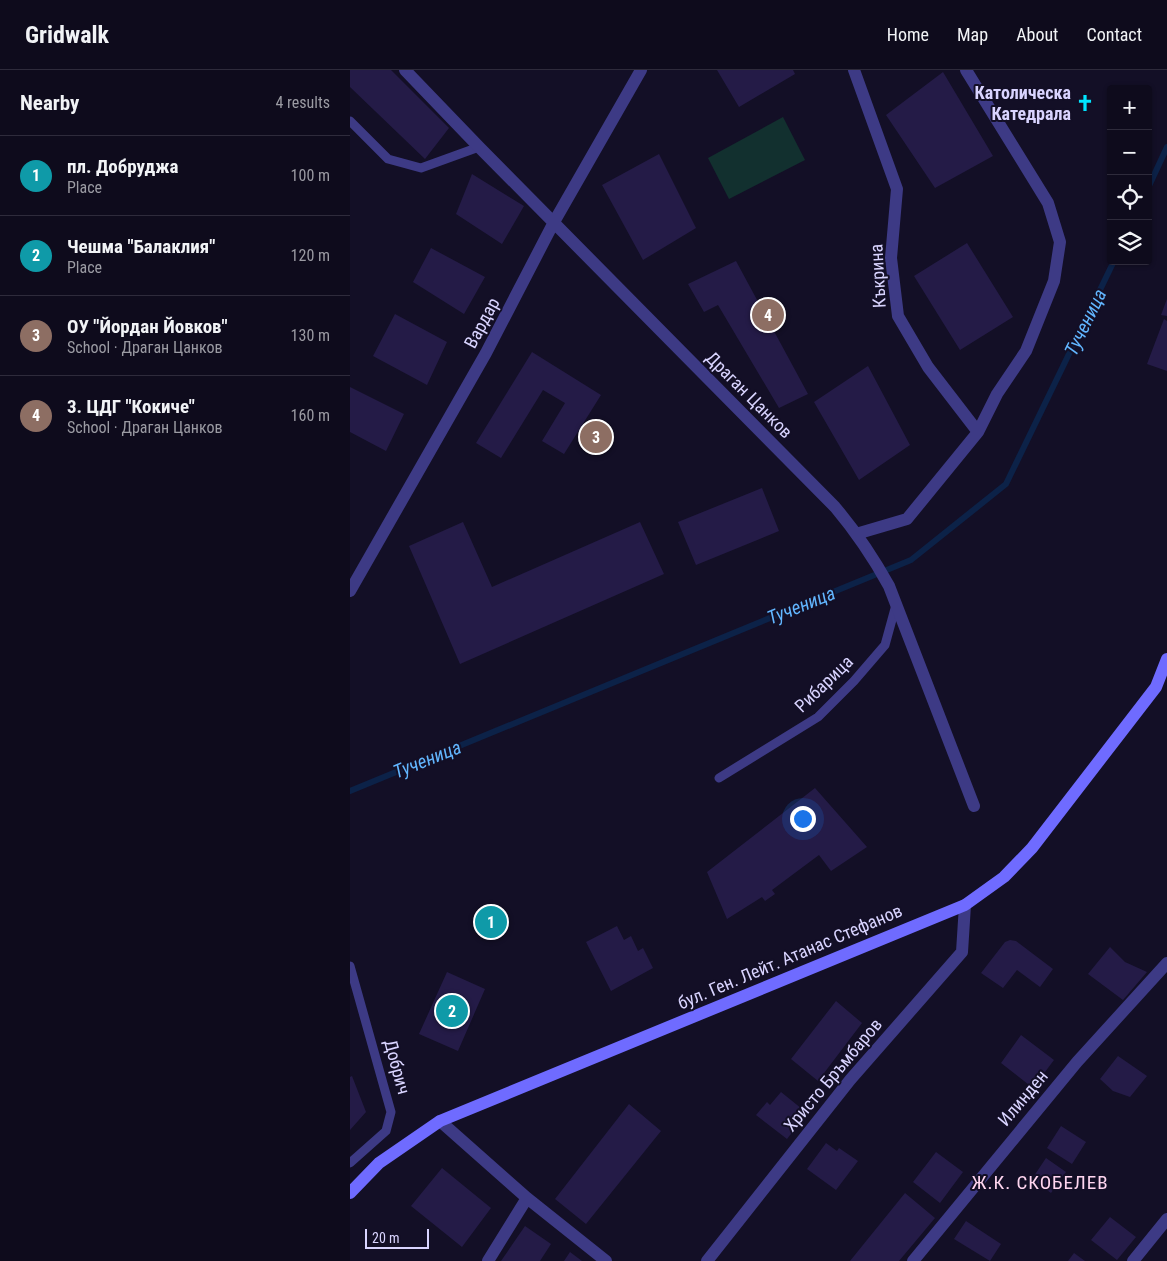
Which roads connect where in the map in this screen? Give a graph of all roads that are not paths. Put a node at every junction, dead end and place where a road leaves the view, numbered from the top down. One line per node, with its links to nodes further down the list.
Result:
1 (406, 70): 6 (street, Драган Цанков)
2 (641, 70): 7 (street, Вардар)
3 (854, 70): 8 (street, Къкрина)
4 (966, 70): 8 (street)
5 (350, 121): 6 (lane)
6 (479, 147): 7 (street, Драган Цанков)
7 (554, 222): 9 (street, Драган Цанков); 10 (street, Вардар)
8 (978, 432): 9 (street)
9 (856, 534): 11 (street, Драган Цанков)
10 (350, 591)
11 (896, 605): 14 (lane, Рибарица); 15 (street, Драган Цанков)
12 (1167, 659): 13 (main road, бул. Ген. Лейт. Атанас Стефанов)
13 (1162, 686): 16 (main road, бул. Ген. Лейт. Атанас Стефанов)
14 (719, 778)
15 (974, 806)
16 (964, 906): 19 (main road, бул. Ген. Лейт. Атанас Стефанов); 26 (street, Христо Бръмбаров)
17 (1167, 963): 27 (street, Илинден)
18 (350, 966): 20 (lane, Добрич)
19 (440, 1121): 21 (main road, бул. Ген. Лейт. Атанас Стефанов); 22 (street)
20 (350, 1163)
21 (350, 1194)
22 (527, 1198): 24 (street); 25 (street)
23 (1167, 1219): 28 (street)
24 (488, 1261)
25 (606, 1261)
26 (707, 1261)
27 (913, 1261)
28 (1133, 1261)

